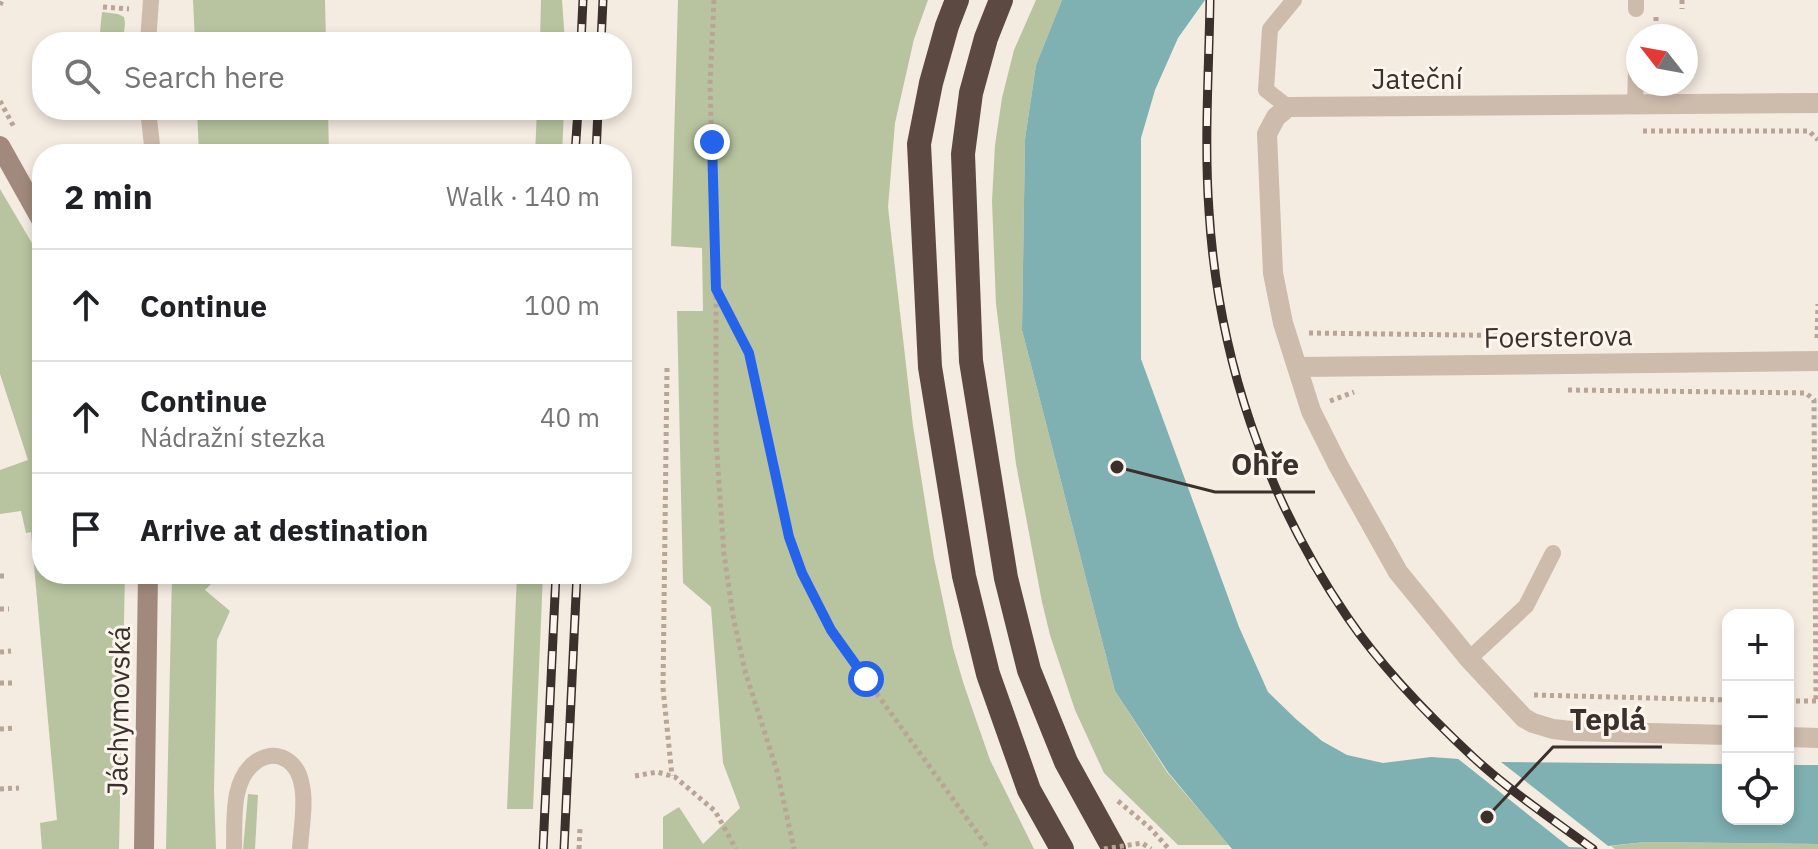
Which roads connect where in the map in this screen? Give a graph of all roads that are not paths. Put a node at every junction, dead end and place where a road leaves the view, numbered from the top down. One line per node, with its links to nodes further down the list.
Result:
1 (151, 0): 5 (lane)
2 (957, 0): 25 (highway)
3 (1001, 0): 26 (highway)
4 (1294, 0): 9 (lane)
5 (149, 32)
6 (1635, 96): 8 (lane)
7 (1818, 103): 8 (street, Jateční)
8 (1635, 105): 9 (street, Jateční)
9 (1288, 107): 15 (street)
10 (149, 120): 11 (lane)
11 (152, 144)
12 (0, 146): 13 (street)
13 (32, 203)
14 (1818, 361): 15 (street, Foersterova)
15 (1299, 367): 18 (street)
16 (1553, 553): 18 (lane)
17 (148, 584): 22 (street, Jáchymovská)
18 (1469, 659): 19 (street)
19 (1722, 735)
20 (1794, 737): 21 (street)
21 (1818, 738)
22 (144, 849)
23 (234, 849): 24 (lane)
24 (300, 849)
25 (1062, 849)
26 (1114, 849)

